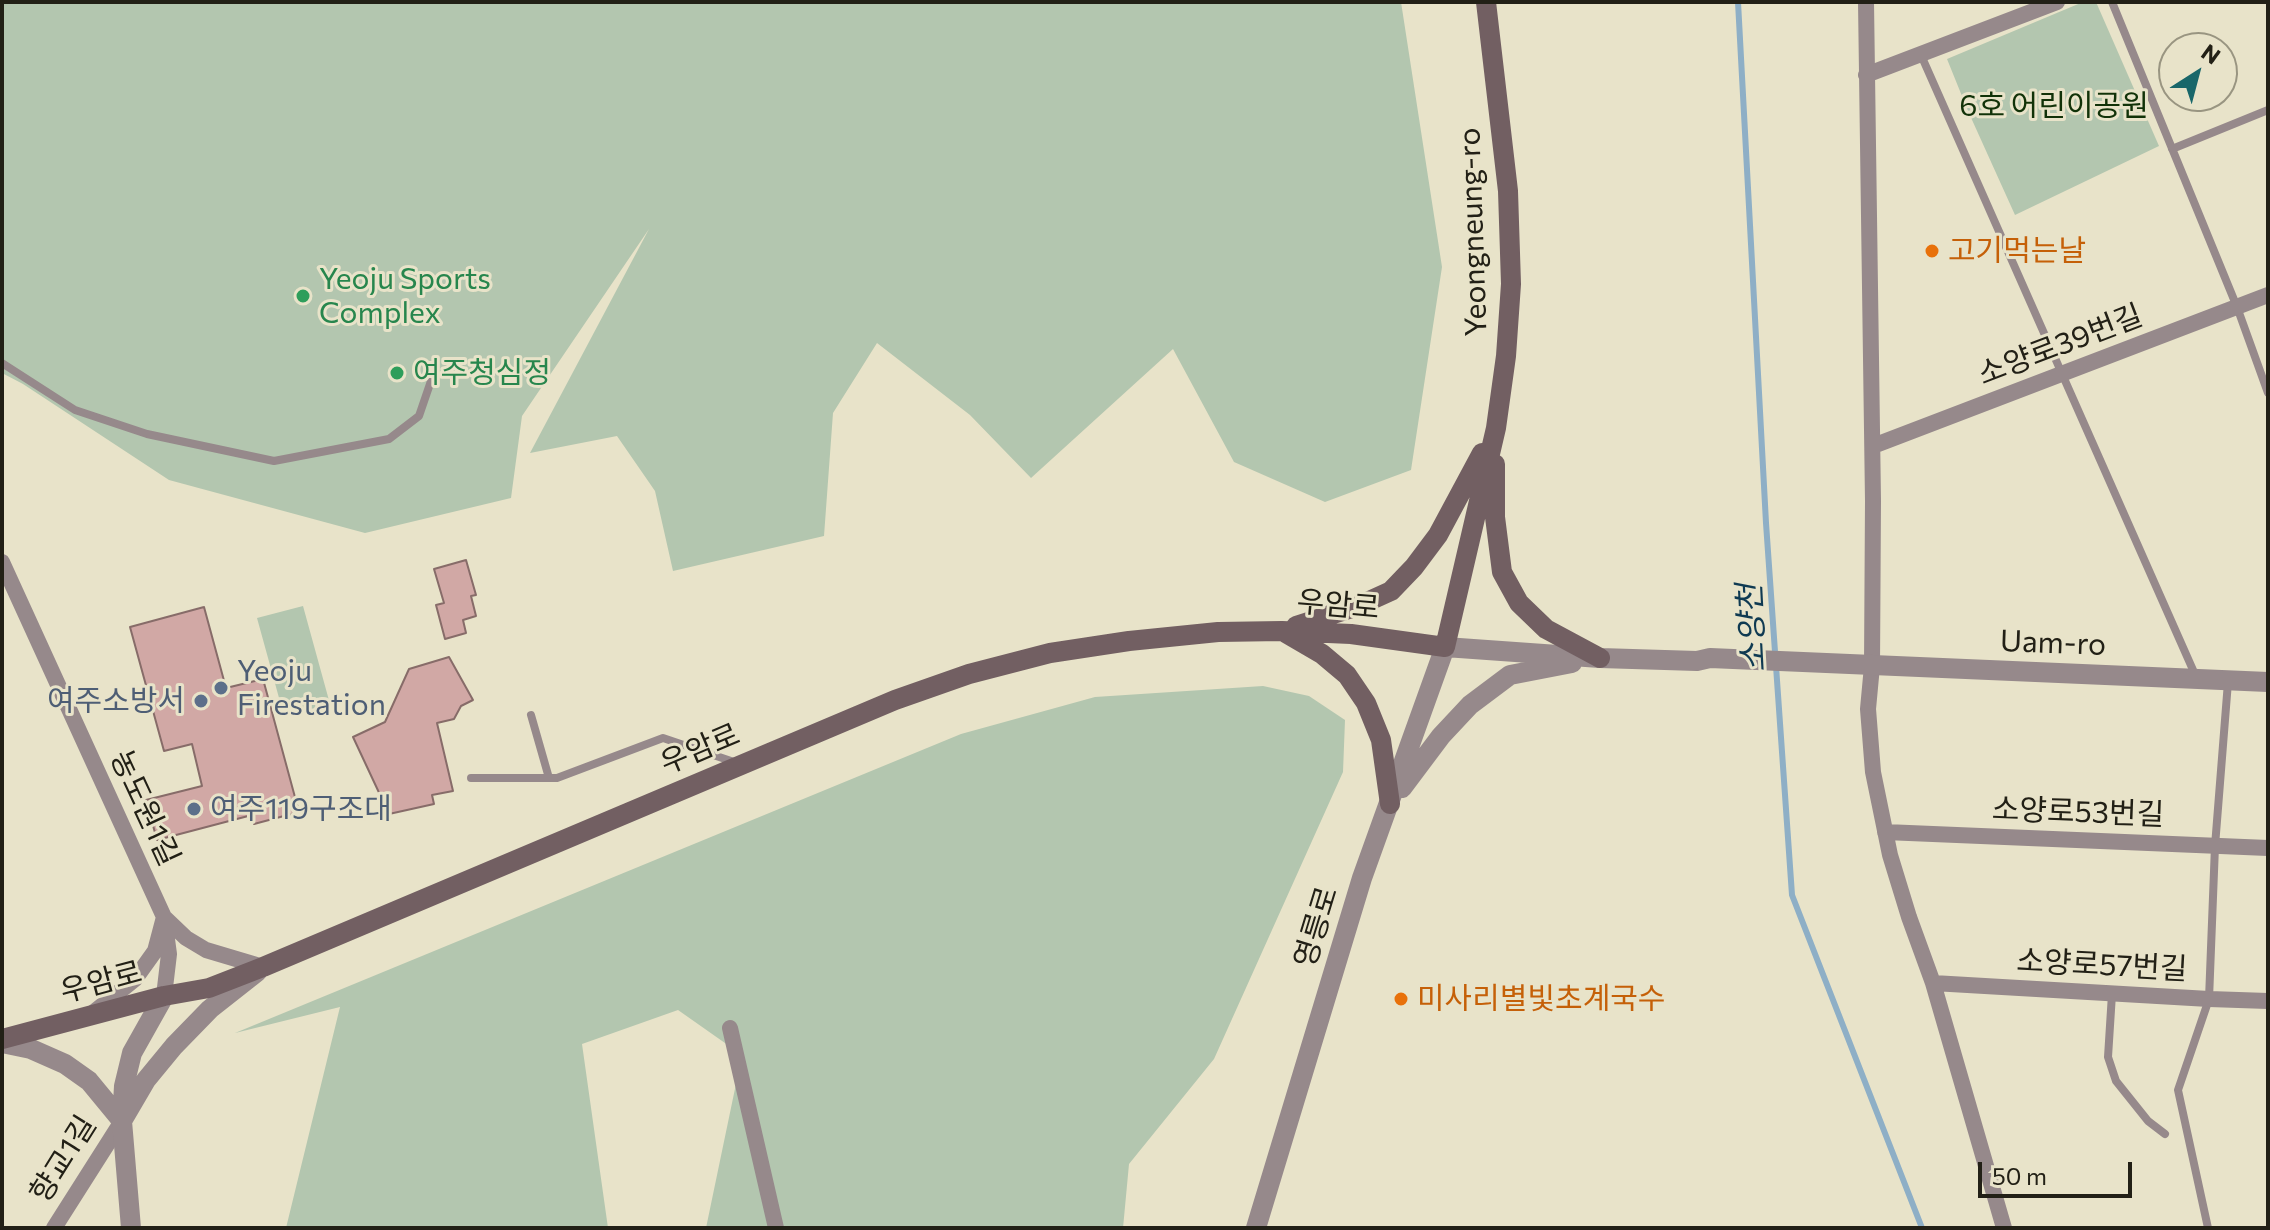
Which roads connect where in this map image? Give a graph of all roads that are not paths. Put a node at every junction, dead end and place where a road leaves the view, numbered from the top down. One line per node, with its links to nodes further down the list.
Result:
1 (1486, 2): 15 (main road, Yeongneung-ro)
2 (1866, 2): 6 (street)
3 (2057, 2): 5 (street)
4 (2112, 2): 8 (lane)
5 (1921, 54): 6 (street); 12 (lane)
6 (1866, 75): 16 (street)
7 (2268, 110): 8 (lane)
8 (2172, 149): 10 (lane)
9 (2268, 295): 10 (street, 소양로39번길)
10 (2237, 307): 12 (street, 소양로39번길); 14 (lane)
11 (2, 363): 13 (lane)
12 (2063, 373): 16 (street, 소양로39번길); 22 (lane)
13 (432, 378)
14 (2268, 393)
15 (1496, 428): 18 (main road); 19 (main road, Yeongneung-ro); 20 (main road)
16 (1873, 446): 21 (street)
17 (2, 562): 33 (street, 농도원1길)
18 (1282, 631): 19 (main road, 우암로); 26 (main road, 우암로); 29 (main road)
19 (1445, 647): 20 (street); 29 (street, 영릉로)
20 (1600, 658): 21 (street, Uam-ro); 29 (street)
21 (1872, 666): 22 (street, Uam-ro); 30 (street)
22 (2198, 680): 23 (street, Uam-ro)
23 (2228, 681): 24 (street, Uam-ro); 31 (lane)
24 (2268, 682)
25 (531, 715): 28 (lane)
26 (742, 764): 28 (lane); 34 (main road, 우암로)
27 (471, 778): 28 (lane)
28 (549, 778)
29 (1390, 804): 48 (street, 영릉로)
30 (1885, 832): 31 (street, 소양로53번길); 35 (street)
31 (2215, 846): 32 (street, 소양로53번길); 38 (lane)
32 (2268, 848)
33 (164, 917): 34 (street); 37 (street, 농도원1길); 40 (street)
34 (263, 967): 37 (main road, 우암로); 43 (street)
35 (1933, 983): 36 (street, 소양로57번길); 49 (street)
36 (2112, 994): 38 (street, 소양로57번길); 44 (lane)
37 (164, 996): 40 (main road, 우암로); 43 (street, 향교1길)
38 (2209, 999): 39 (street, 소양로57번길); 50 (lane)
39 (2268, 1001)
40 (89, 1016): 42 (main road, 우암로)
41 (730, 1028): 47 (street)
42 (2, 1041): 43 (street)
43 (122, 1121): 45 (street, 향교1길); 46 (street, 향교1길)
44 (2165, 1134)
45 (54, 1228)
46 (131, 1228)
47 (776, 1228)
48 (1256, 1228)
49 (2004, 1228)
50 (2208, 1228)

